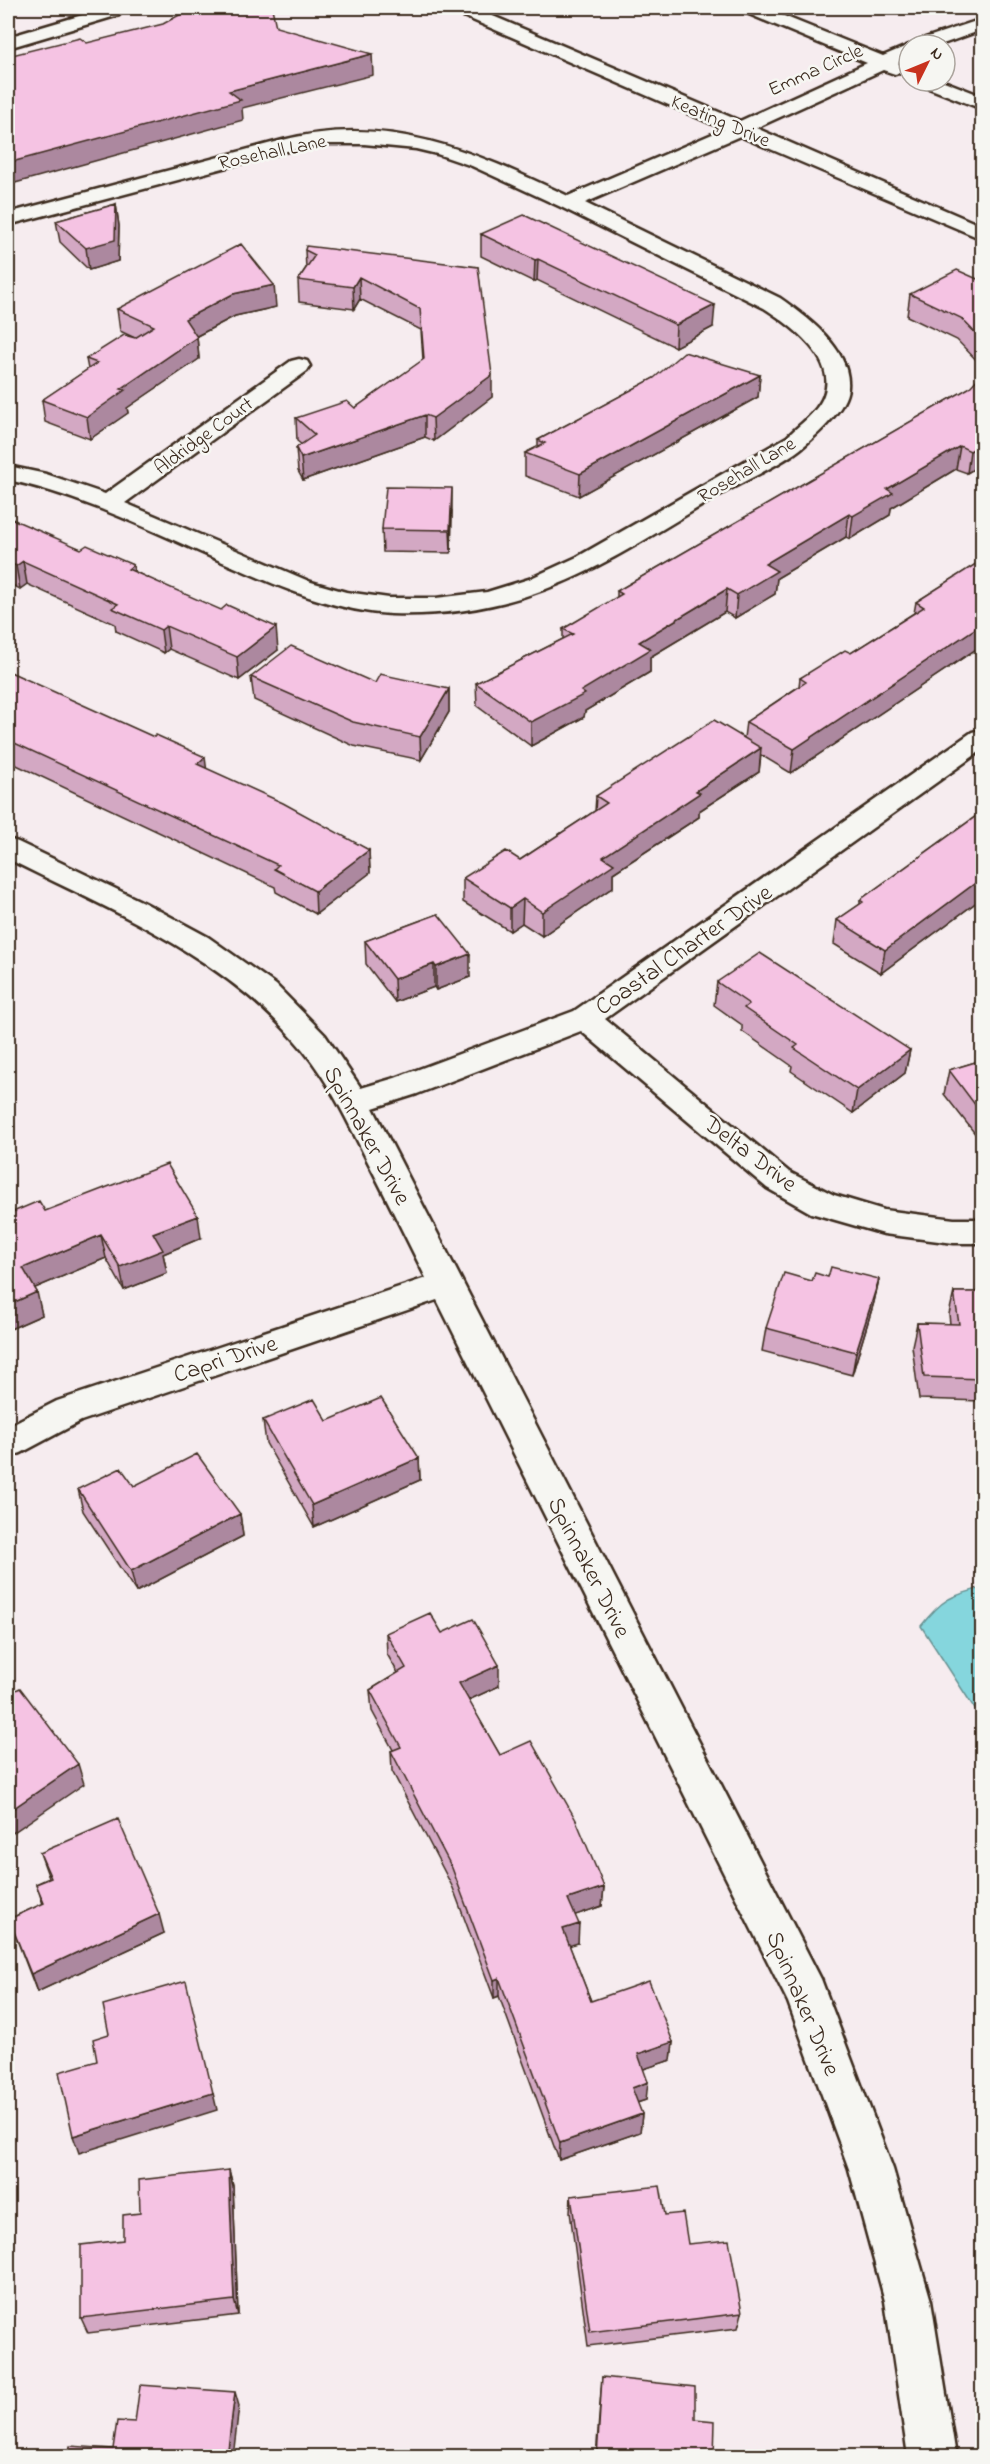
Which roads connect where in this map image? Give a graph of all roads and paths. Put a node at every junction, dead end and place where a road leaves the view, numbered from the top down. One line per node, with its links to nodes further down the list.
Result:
1 (460, 8): 12 (street, Keating Drive)
2 (750, 8): 8 (street)
3 (113, 11): 6 (street)
4 (982, 24): 5 (street)
5 (956, 33)
6 (8, 43)
7 (897, 57): 8 (street, Emma Circle)
8 (883, 63): 9 (street); 12 (street, Emma Circle)
9 (897, 68)
10 (957, 93): 11 (street)
11 (982, 103)
12 (739, 128): 13 (street, Emma Circle); 15 (street, Keating Drive)
13 (568, 203): 14 (street, Rosehall Lane); 18 (street, Rosehall Lane)
14 (8, 219)
15 (982, 233)
16 (299, 366): 18 (street, Aldridge Court)
17 (8, 473): 18 (street, Rosehall Lane)
18 (107, 504)
19 (982, 738): 21 (street, Coastal Charter Drive)
20 (8, 848): 22 (street, Spinnaker Drive)
21 (585, 1018): 22 (street, Coastal Charter Drive); 23 (street, Delta Drive)
22 (354, 1102): 24 (street, Spinnaker Drive)
23 (982, 1231)
24 (447, 1284): 25 (street, Capri Drive); 26 (street, Spinnaker Drive)
25 (8, 1443)
26 (932, 2457)

